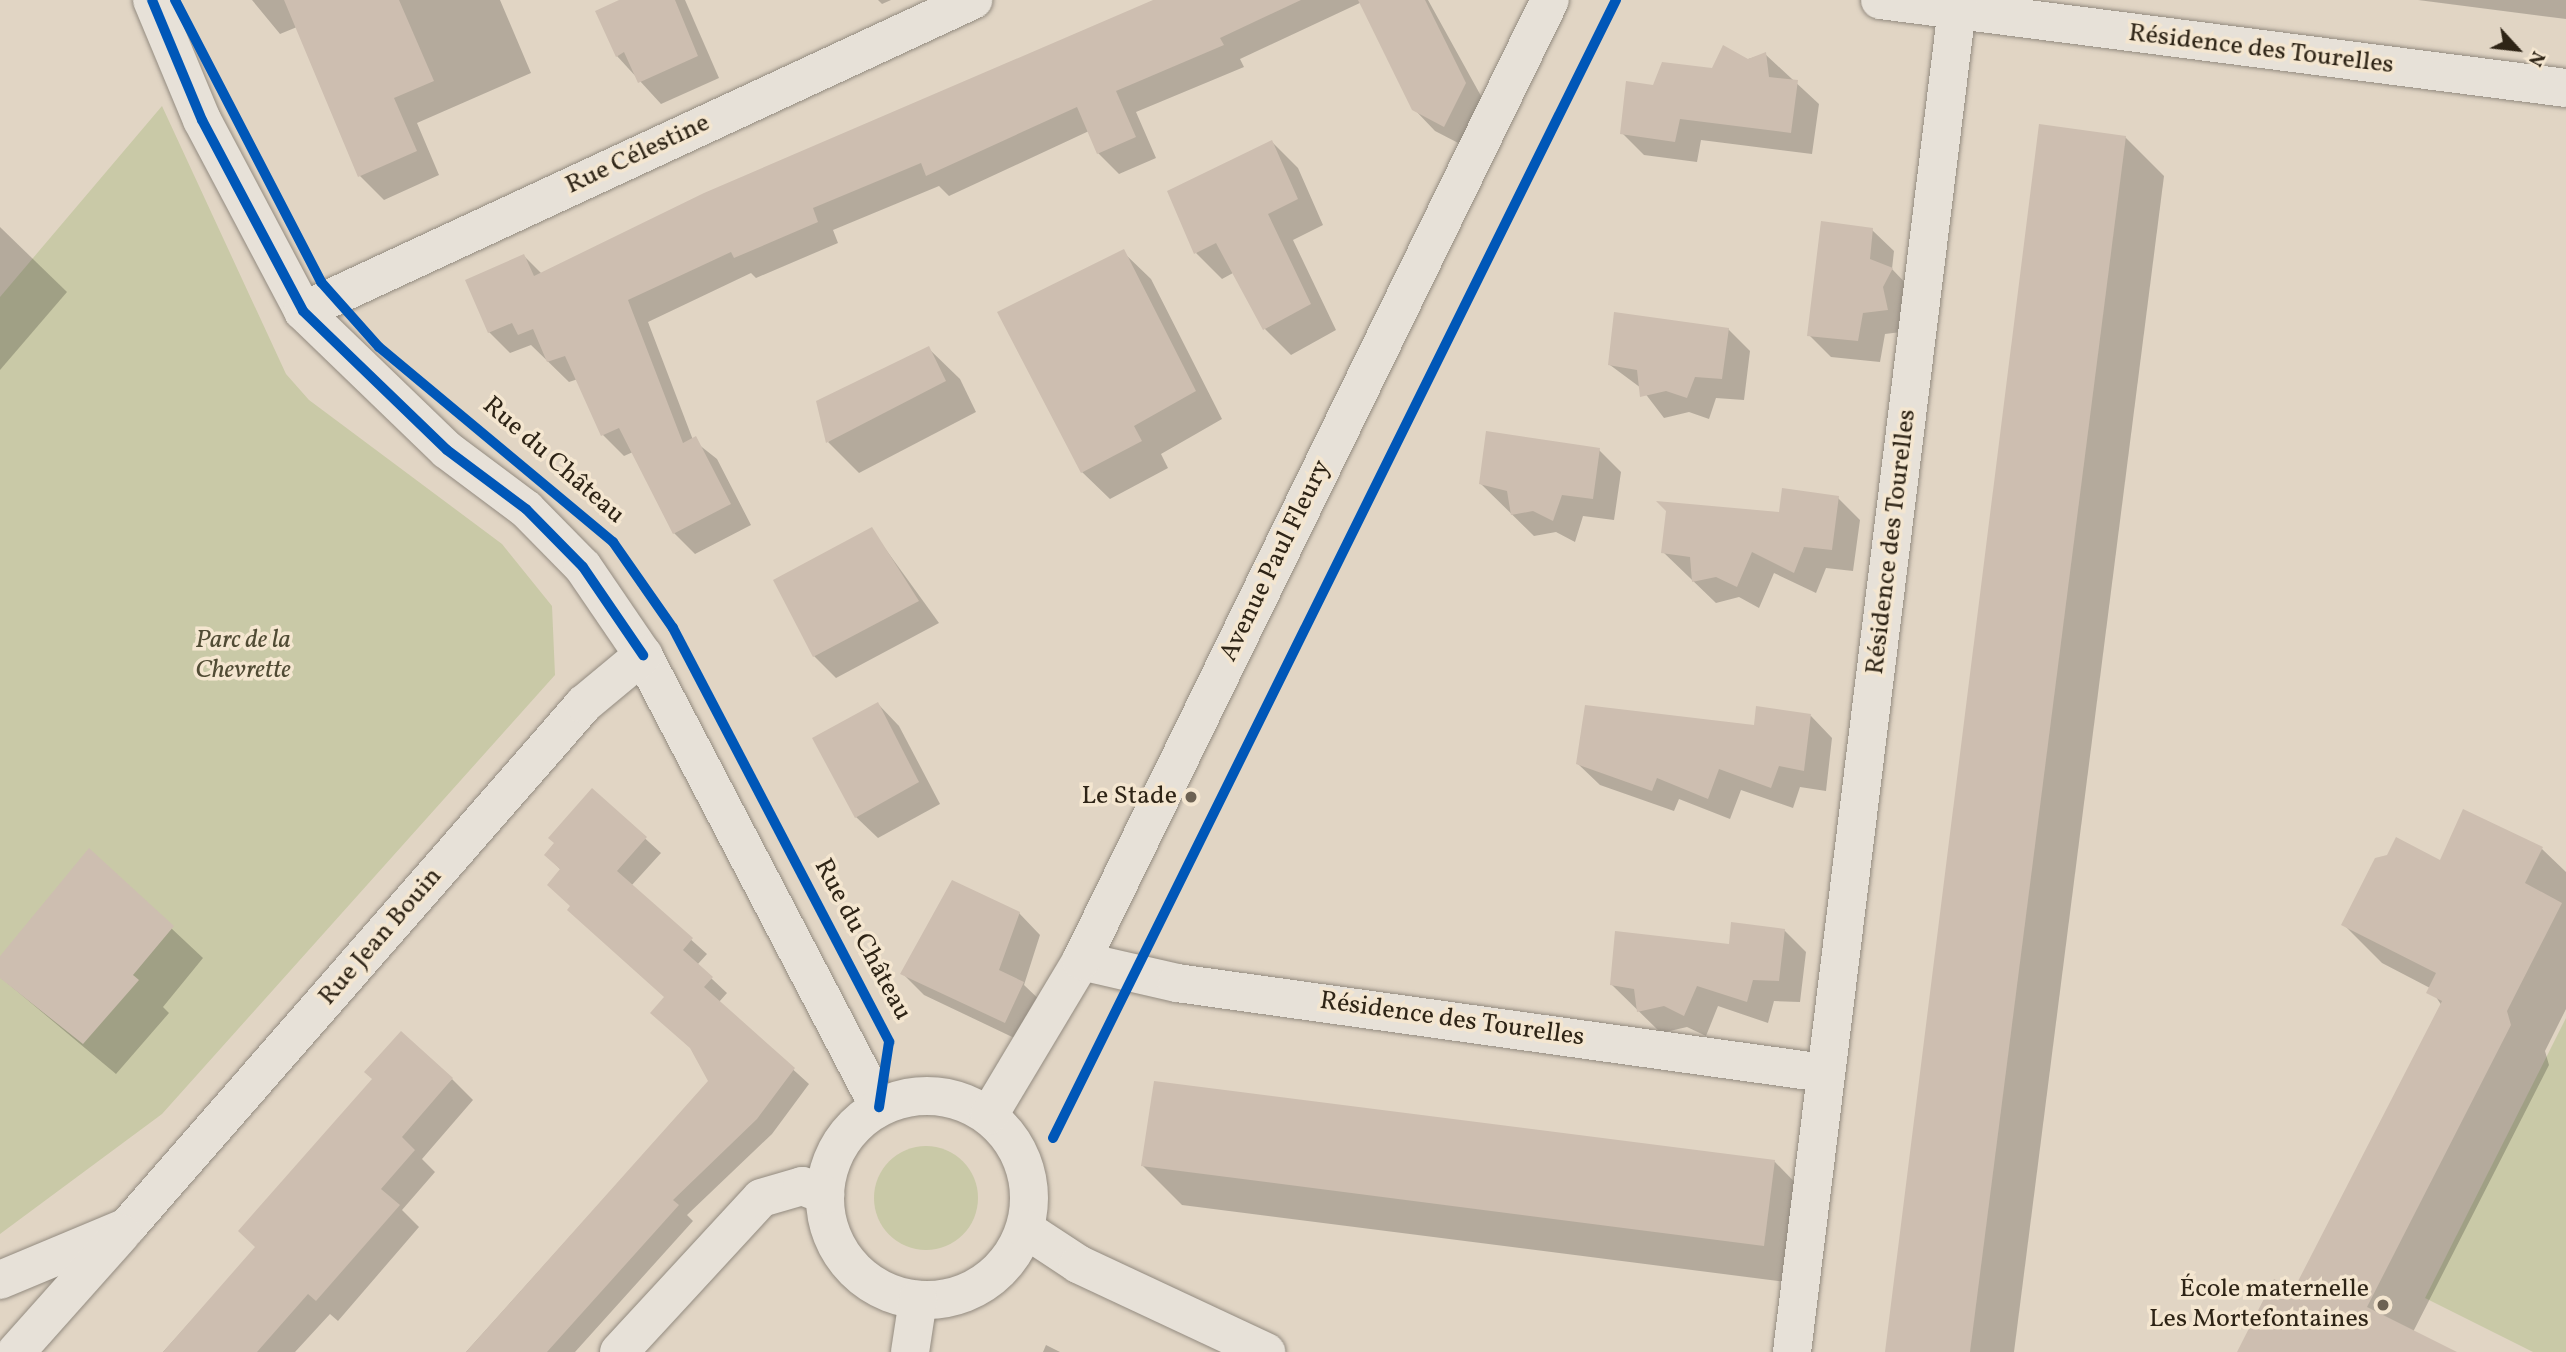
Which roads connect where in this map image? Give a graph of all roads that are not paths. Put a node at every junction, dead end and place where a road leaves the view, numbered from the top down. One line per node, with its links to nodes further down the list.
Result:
1 (152, 0): 7 (street, Rue du Château)
2 (973, 0): 7 (street, Rue Célestine)
3 (1550, 0): 9 (street, Avenue Paul Fleury)
4 (1880, 0): 5 (street, Résidence des Tourelles)
5 (1957, 6): 6 (street, Résidence des Tourelles); 10 (street, Résidence des Tourelles)
6 (2566, 88)
7 (303, 311): 8 (street, Rue du Château)
8 (643, 655): 11 (street, Rue du Château); 14 (street, Rue Jean Bouin)
9 (1081, 961): 10 (street, Résidence des Tourelles); 12 (street, Avenue Paul Fleury)
10 (1824, 1073): 22 (street, Résidence des Tourelles)
11 (879, 1107): 12 (street); 13 (street)
12 (989, 1115): 15 (street)
13 (825, 1195): 17 (street); 19 (street)
14 (127, 1227): 16 (street, Rue Jean Bouin); 18 (street, Rue Jean Bouin)
15 (1025, 1229): 17 (street); 21 (street)
16 (0, 1280)
17 (918, 1300): 20 (street)
18 (16, 1352)
19 (619, 1352)
20 (910, 1352)
21 (1266, 1352)
22 (1792, 1352)

